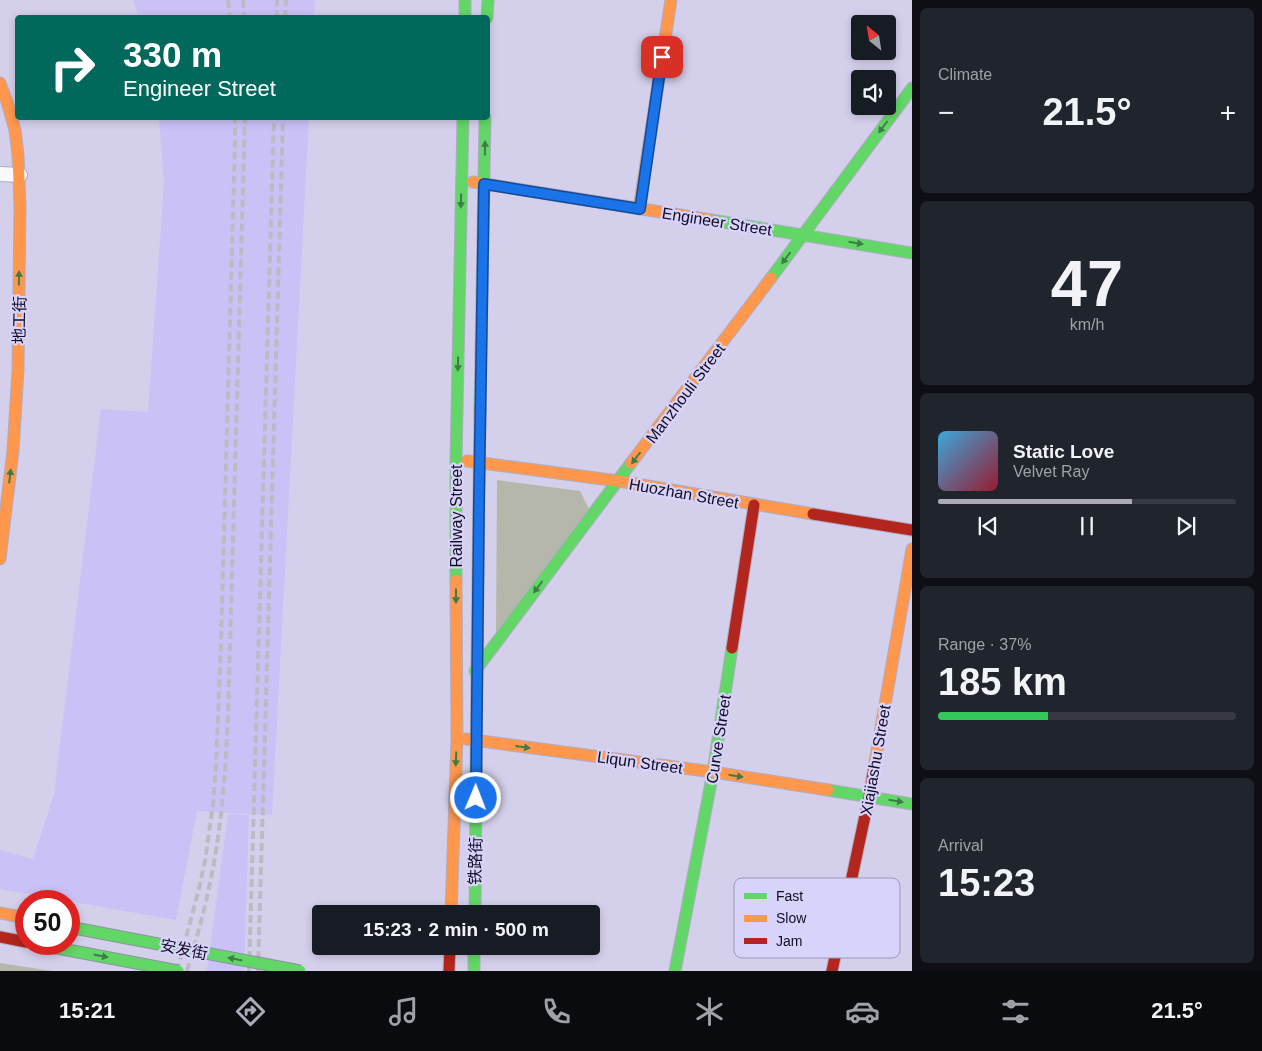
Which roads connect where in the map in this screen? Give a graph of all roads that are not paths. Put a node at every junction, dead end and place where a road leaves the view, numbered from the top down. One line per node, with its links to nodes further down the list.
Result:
1 (465, 0): 4 (main road)
2 (488, 0): 5 (main road)
3 (671, 0): 14 (main road)
4 (465, 15)
5 (487, 15)
6 (0, 83): 11 (main road, 地工街)
7 (912, 88): 15 (main road, Manzhouli Street, one-way to 15)
8 (463, 120): 12 (main road, Railway Street)
9 (485, 120): 13 (main road, 铁路街, one-way to 9)
10 (0, 174): 11 (street)
11 (20, 175): 23 (main road, 地工街, one-way to 11)
12 (462, 180): 13 (main road, Engineer Street); 17 (main road, Railway Street, one-way to 17)
13 (484, 184): 14 (main road, Engineer Street); 18 (main road, 铁路街)
14 (640, 209): 15 (main road, Engineer Street)
15 (804, 234): 16 (main road, Engineer Street, one-way to 16); 19 (main road, Manzhouli Street, one-way to 19)
16 (912, 253)
17 (456, 460): 18 (main road, Huozhan Street); 25 (main road, Railway Street, one-way to 25)
18 (479, 463): 19 (main road, Huozhan Street); 24 (main road, 铁路街)
19 (618, 481): 20 (main road, Huozhan Street); 24 (main road, Manzhouli Street, one-way to 24)
20 (754, 505): 21 (main road, Huozhan Street); 28 (main road, Curve Street)
21 (912, 530)
22 (912, 549): 29 (main road, Xiajiashu Street)
23 (0, 559)
24 (477, 669): 25 (main road, Manzhouli Street); 27 (main road, 铁路街)
25 (456, 696): 26 (main road, Railway Street)
26 (457, 738): 27 (main road, Liqun Street); 32 (main road, Railway Street, one-way to 32)
27 (477, 740): 28 (main road, Liqun Street, one-way to 28); 33 (main road, 铁路街)
28 (714, 772): 29 (main road, Liqun Street, one-way to 29); 47 (main road, Curve Street)
29 (869, 797): 30 (main road, Liqun Street, one-way to 30); 31 (main road, Xiajiashu Street)
30 (912, 804)
31 (852, 878)
32 (451, 905)
33 (475, 905)
34 (0, 914): 35 (main road)
35 (15, 916)
36 (80, 929): 44 (main road, 安发街, one-way to 36, bridge)
37 (0, 937): 38 (main road)
38 (15, 940)
39 (80, 952): 43 (main road, 安发街, one-way to 43, bridge)
40 (450, 955): 45 (main road)
41 (474, 955): 46 (main road)
42 (835, 958): 48 (main road, Xiajiashu Street)
43 (178, 971)
44 (300, 971)
45 (449, 971)
46 (474, 971)
47 (675, 971)
48 (832, 971)

